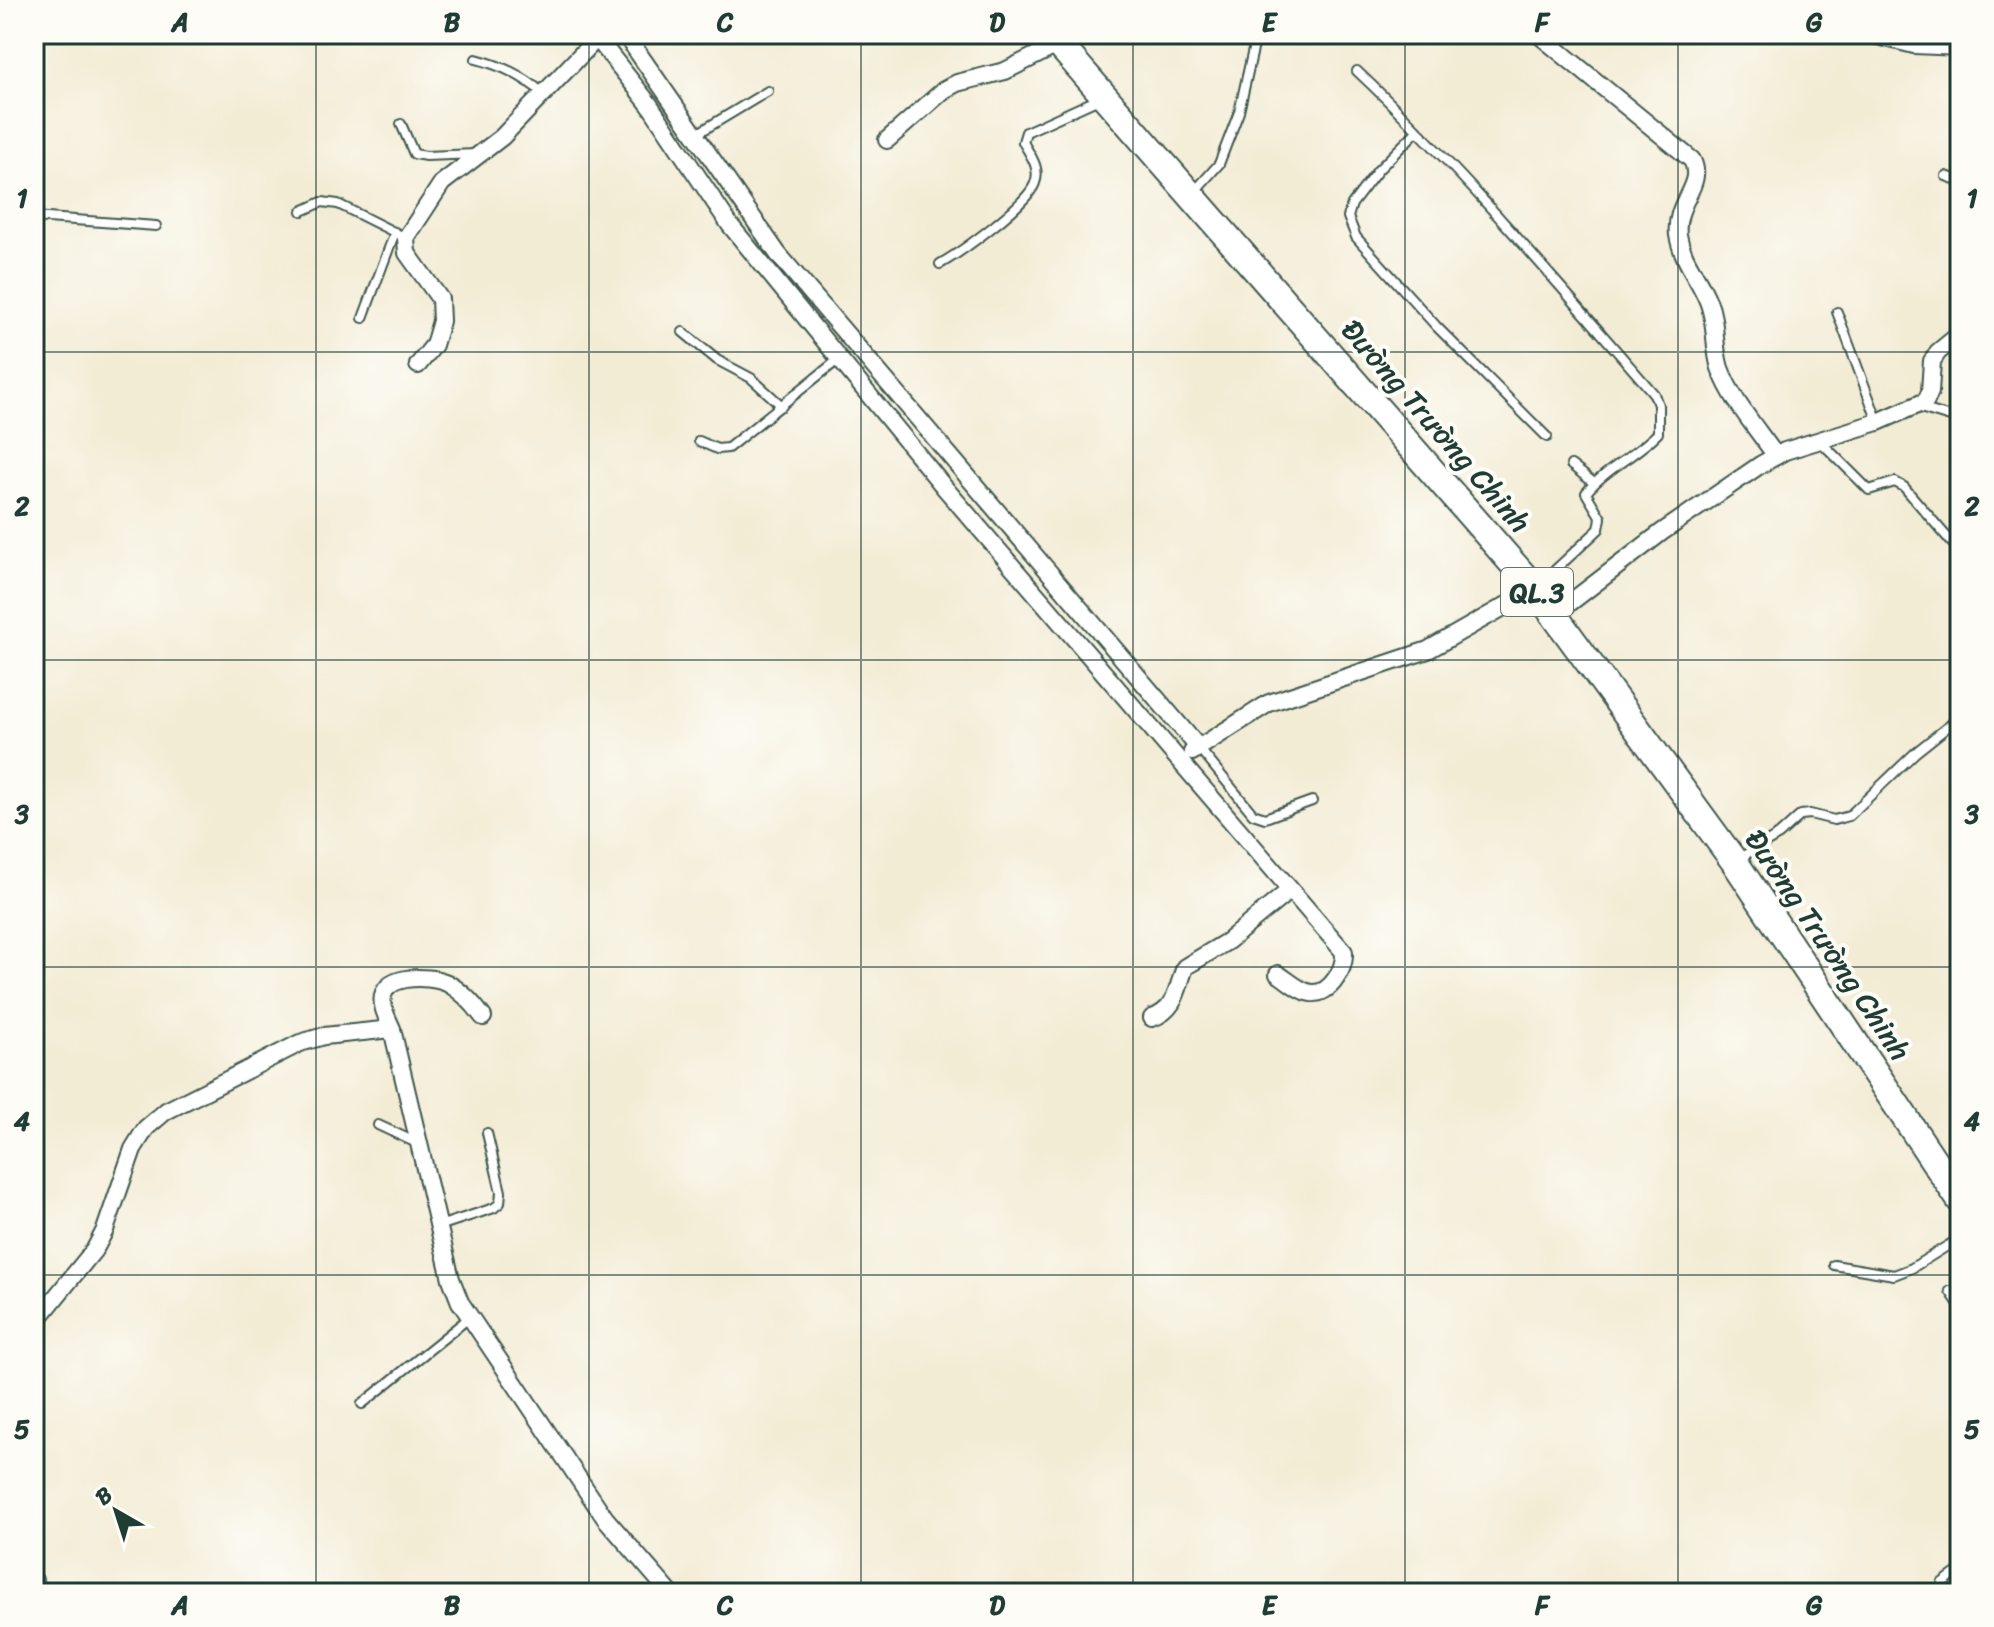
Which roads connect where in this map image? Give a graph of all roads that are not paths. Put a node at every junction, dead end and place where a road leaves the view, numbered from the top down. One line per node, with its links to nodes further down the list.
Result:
1 (625, 34): 15 (street)
2 (1538, 34): 39 (street)
3 (1870, 34): 7 (street)
4 (595, 36): 11 (street); 30 (street)
5 (1256, 36): 20 (lane)
6 (1055, 39): 12 (highway, Đường Trường Chinh / QL.3); 16 (street)
7 (1960, 47)
8 (476, 59): 11 (lane)
9 (1357, 71): 14 (lane)
10 (768, 91): 15 (lane)
11 (544, 94): 17 (street)
12 (1105, 96): 20 (highway, Đường Trường Chinh / QL.3); 25 (lane)
13 (401, 124): 17 (lane)
14 (1418, 130): 36 (lane); 42 (lane)
15 (694, 135): 41 (street)
16 (887, 140)
17 (481, 153): 24 (street)
18 (1946, 176): 19 (lane)
19 (1960, 181)
20 (1191, 194): 44 (highway, Đường Trường Chinh / QL.3)
21 (302, 211): 24 (lane)
22 (34, 217): 23 (lane)
23 (156, 226)
24 (401, 235): 27 (lane); 31 (street)
25 (940, 264)
26 (1837, 312): 35 (lane)
27 (363, 318)
28 (683, 332): 32 (lane)
29 (1960, 334): 33 (street)
30 (839, 359): 32 (lane); 41 (street)
31 (418, 365)
32 (782, 406): 37 (lane)
33 (1916, 407): 34 (lane); 35 (street)
34 (1960, 420)
35 (1878, 422): 38 (street)
36 (1547, 437)
37 (699, 441)
38 (1821, 442): 39 (street); 43 (lane)
39 (1776, 456): 45 (street)
40 (1571, 465): 42 (lane)
41 (954, 480): 47 (street); 47 (street)
42 (1594, 483): 44 (lane)
43 (1953, 544)
44 (1535, 589): 45 (highway, Đường Trường Chinh / QL.3); 47 (street)
45 (1554, 615): 49 (highway, Đường Trường Chinh / QL.3)
46 (1960, 717): 49 (lane)
47 (1189, 755): 48 (lane); 50 (street)
48 (1312, 801)
49 (1734, 861): 58 (highway, Đường Trường Chinh / QL.3)
50 (1290, 890): 51 (street); 53 (street)
51 (1278, 974)
52 (483, 1017): 54 (street)
53 (1152, 1018)
54 (392, 1029): 57 (street); 65 (street)
55 (378, 1125): 57 (lane)
56 (487, 1133): 59 (lane)
57 (420, 1144): 59 (street)
58 (1960, 1200)
59 (439, 1226): 64 (street)
60 (1960, 1238): 61 (lane)
61 (1834, 1265)
62 (1950, 1291): 63 (lane)
63 (1960, 1306)
64 (470, 1317): 66 (lane); 71 (street)
65 (34, 1324)
66 (362, 1404)
67 (1960, 1570): 69 (lane)
68 (34, 1580): 70 (street)
69 (1942, 1583)
70 (36, 1593)
71 (670, 1593)

